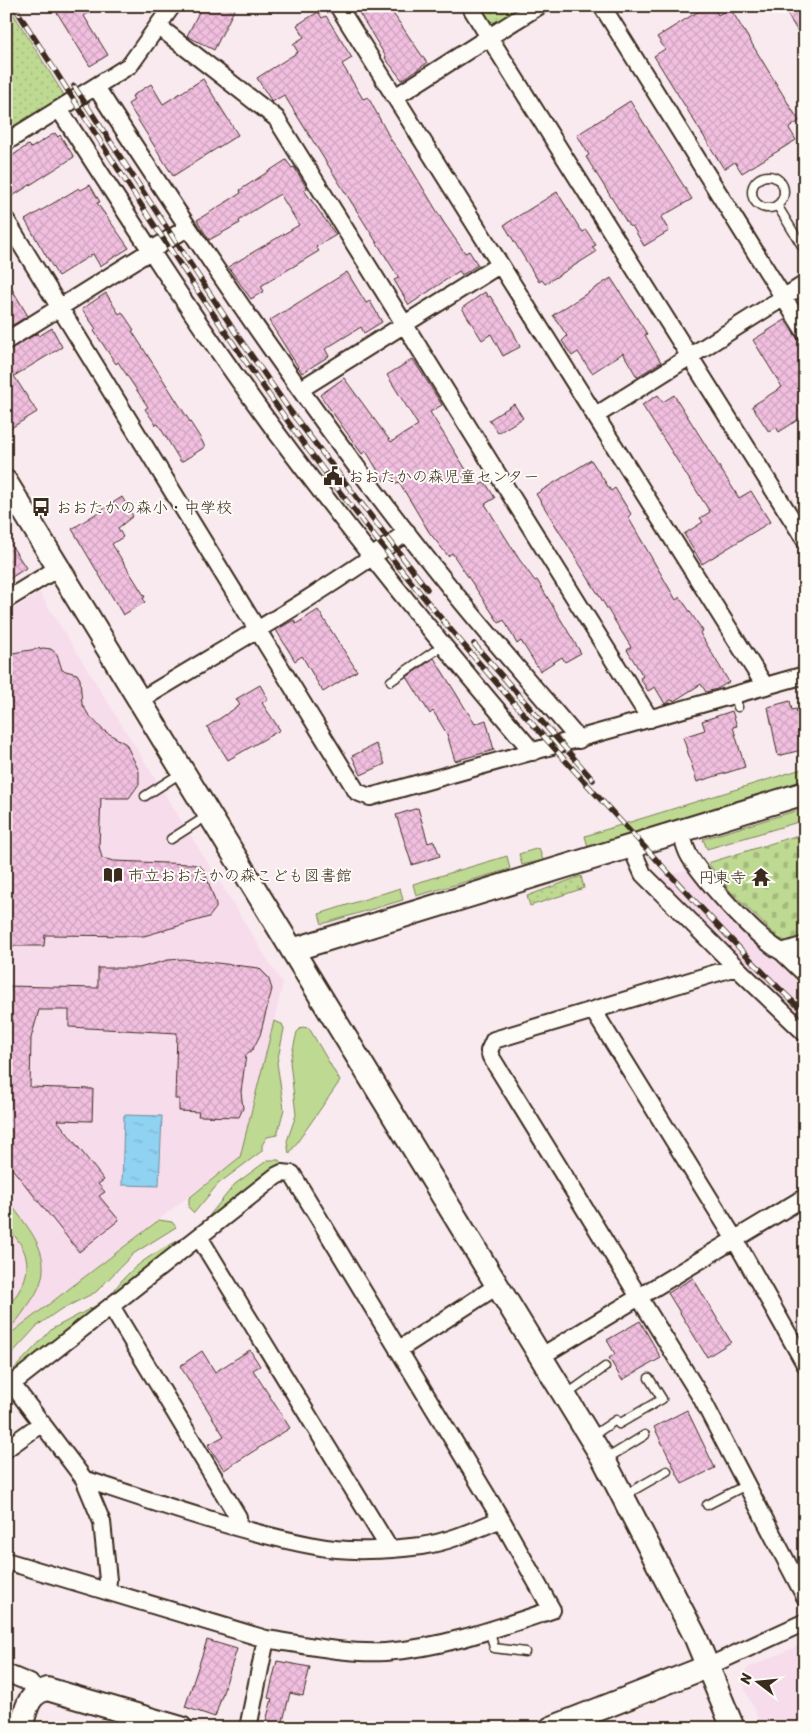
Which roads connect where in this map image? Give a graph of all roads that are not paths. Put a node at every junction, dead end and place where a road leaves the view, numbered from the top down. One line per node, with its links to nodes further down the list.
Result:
1 (172, 6): 6 (street)
2 (338, 6): 9 (street)
3 (470, 6): 7 (street)
4 (539, 6): 7 (street)
5 (602, 6): 19 (street)
6 (158, 26): 8 (street); 21 (street)
7 (489, 37): 9 (street); 24 (street)
8 (96, 88): 10 (street); 14 (street)
9 (395, 97): 17 (street)
10 (59, 109): 11 (street); 15 (street)
11 (6, 142)
12 (777, 205): 12 (lane); 16 (lane)
13 (6, 220): 20 (street)
14 (187, 228): 15 (street); 25 (street)
15 (150, 250): 20 (street); 30 (street)
16 (805, 251)
17 (499, 265): 21 (street); 26 (street)
18 (805, 284): 19 (street)
19 (784, 298): 22 (street); 24 (street)
20 (60, 307): 23 (street); 33 (street)
21 (405, 324): 25 (street); 39 (street)
22 (805, 332)
23 (6, 340)
24 (690, 357): 26 (street); 29 (street)
25 (301, 389): 28 (street)
26 (595, 416): 37 (street)
27 (6, 482): 31 (street)
28 (407, 532): 30 (street); 40 (street)
29 (805, 540)
30 (372, 558): 33 (street); 34 (street)
31 (58, 568): 32 (street); 38 (street)
32 (6, 600)
33 (258, 630): 38 (street); 41 (street)
34 (442, 646): 36 (lane); 41 (street)
35 (805, 675): 37 (street)
36 (391, 681)
37 (765, 686): 39 (street)
38 (139, 701): 42 (street)
39 (650, 718): 40 (street)
40 (579, 740): 41 (street)
41 (533, 752)
42 (183, 772): 44 (lane); 45 (street)
43 (805, 793): 46 (street)
44 (145, 796)
45 (209, 815): 47 (lane); 50 (street)
46 (681, 831): 48 (street); 51 (street)
47 (171, 839)
48 (631, 847): 50 (street); 52 (street)
49 (805, 945): 51 (street)
50 (292, 950): 59 (street)
51 (782, 952): 53 (street)
52 (736, 967): 54 (street); 55 (street)
53 (805, 974)
54 (593, 1010): 58 (street); 60 (street)
55 (805, 1033)
56 (805, 1197): 58 (street)
57 (199, 1237): 61 (street); 62 (street); 80 (street)
58 (734, 1238): 60 (street); 64 (street)
59 (497, 1286): 62 (street); 63 (street)
60 (639, 1297): 63 (street); 75 (street)
61 (111, 1306): 68 (street); 79 (street)
62 (398, 1350): 78 (street)
63 (540, 1357): 67 (street)
64 (805, 1364)
65 (605, 1367): 67 (lane)
66 (649, 1378): 70 (lane)
67 (565, 1396): 70 (street)
68 (42, 1423): 71 (street); 74 (street)
69 (645, 1435): 72 (lane)
70 (590, 1437): 72 (street)
71 (6, 1449)
72 (604, 1460): 76 (street)
73 (667, 1471): 76 (lane)
74 (84, 1479): 79 (street); 82 (street)
75 (748, 1484): 77 (lane); 83 (street)
76 (623, 1496): 88 (street)
77 (707, 1505)
78 (501, 1519): 80 (street); 85 (street)
79 (236, 1526): 80 (street)
80 (389, 1548)
81 (6, 1561): 82 (street)
82 (107, 1591): 86 (street)
83 (805, 1597)
84 (805, 1622): 88 (street)
85 (490, 1631): 86 (street); 87 (lane)
86 (266, 1639): 94 (street)
87 (525, 1652)
88 (709, 1666): 91 (street); 96 (street)
89 (6, 1674): 90 (street)
90 (37, 1692): 92 (street); 93 (street)
91 (586, 1722): 95 (street)
92 (21, 1728)
93 (181, 1728)
94 (248, 1728)
95 (551, 1728)
96 (733, 1728)

